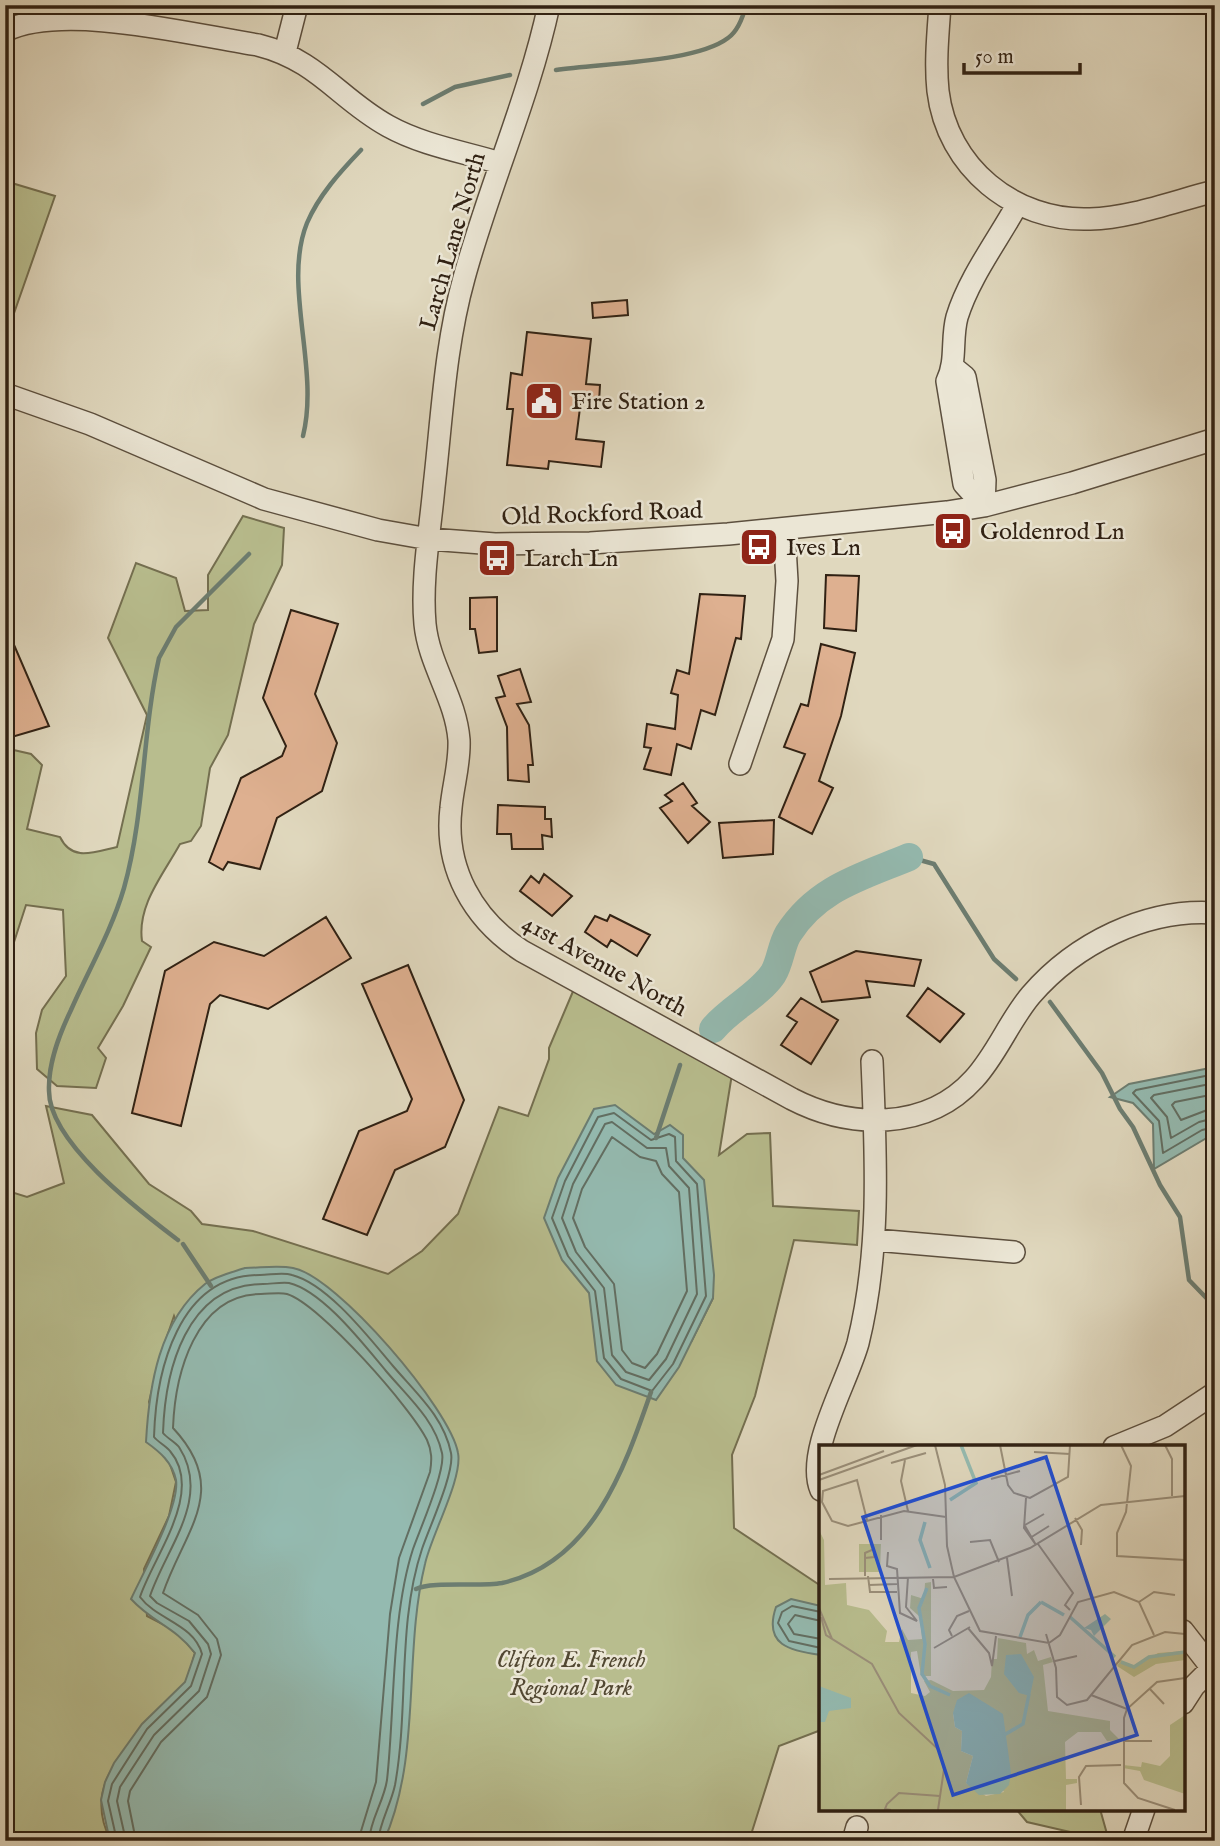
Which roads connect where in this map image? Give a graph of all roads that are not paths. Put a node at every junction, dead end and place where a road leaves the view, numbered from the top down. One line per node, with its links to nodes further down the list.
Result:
1 (297, 5): 5 (street)
2 (550, 5): 6 (street, Larch Lane North)
3 (940, 5): 8 (street)
4 (12, 20): 5 (street)
5 (285, 52): 6 (street)
6 (500, 163): 13 (street, Larch Lane North)
7 (1215, 191): 8 (street)
8 (1017, 205): 11 (street)
9 (5, 394): 13 (street, Old Rockford Road)
10 (1215, 439): 11 (street, Old Rockford Road)
11 (984, 506): 12 (street, Old Rockford Road)
12 (783, 529): 13 (street, Old Rockford Road); 14 (street)
13 (429, 539): 17 (street, 41st Avenue North)
14 (740, 764)
15 (1215, 913): 17 (street, 41st Avenue North)
16 (872, 1061): 17 (street)
17 (875, 1123): 18 (street)
18 (874, 1240): 19 (street); 21 (street)
19 (1014, 1252)
20 (1215, 1393): 22 (street)
21 (822, 1445)
22 (1119, 1445)
23 (819, 1454): 24 (street)
24 (819, 1479)
25 (1185, 1633): 26 (street)
26 (1213, 1666): 27 (street)
27 (1185, 1701)
28 (1143, 1811): 29 (street)
29 (1133, 1841)

